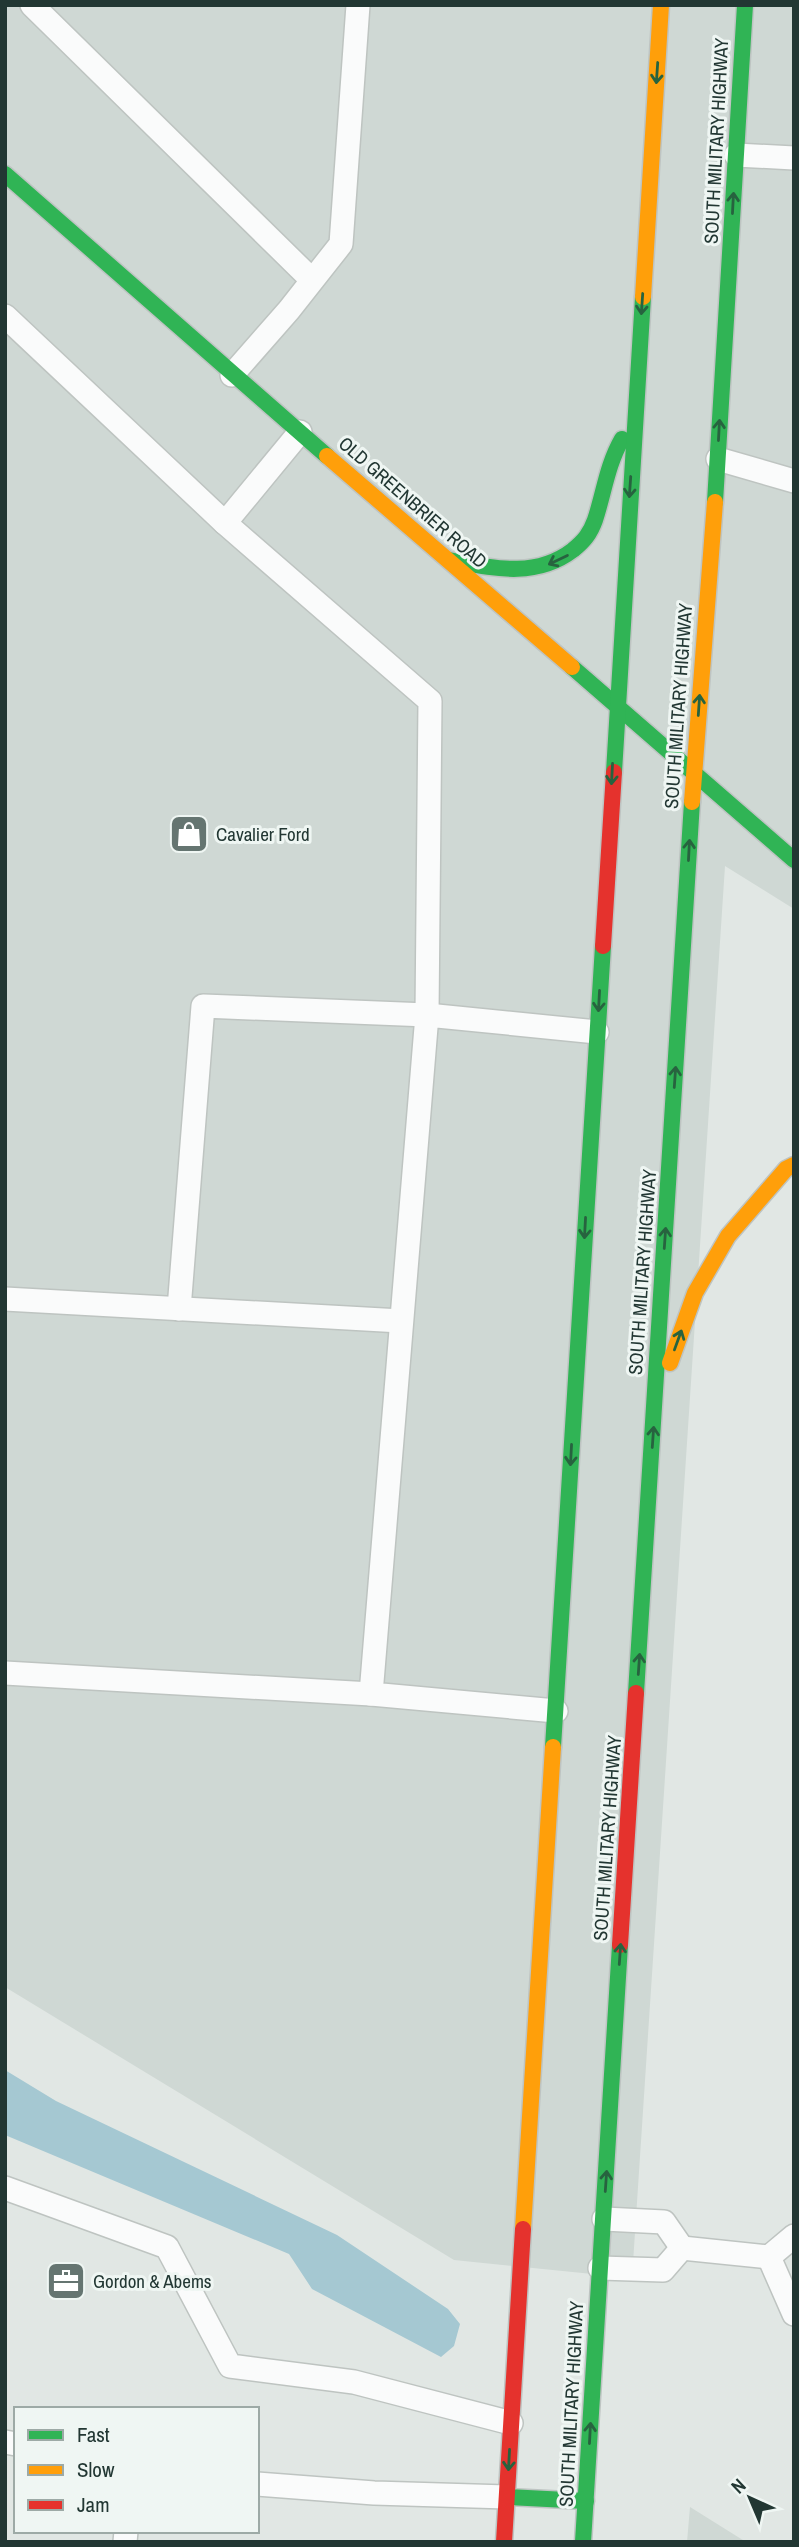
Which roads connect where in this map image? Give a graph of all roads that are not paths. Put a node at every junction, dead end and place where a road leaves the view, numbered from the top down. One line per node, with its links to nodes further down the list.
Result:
1 (32, 5): 8 (lane)
2 (358, 5): 8 (lane)
3 (661, 5): 11 (main road, one-way to 11)
4 (745, 5): 5 (main road, SOUTH MILITARY HIGHWAY)
5 (736, 155): 6 (lane); 13 (main road, SOUTH MILITARY HIGHWAY, one-way to 5)
6 (794, 158)
7 (5, 174): 10 (main road, OLD GREENBRIER ROAD)
8 (312, 280): 10 (lane)
9 (5, 316): 15 (lane)
10 (232, 375): 12 (main road, OLD GREENBRIER ROAD)
11 (635, 419): 16 (main road, one-way to 16); 17 (main road, one-way to 17)
12 (300, 432): 15 (lane); 16 (main road, OLD GREENBRIER ROAD)
13 (718, 459): 14 (lane); 18 (main road, SOUTH MILITARY HIGHWAY, one-way to 13)
14 (794, 481)
15 (225, 523): 20 (lane)
16 (449, 560): 17 (main road, OLD GREENBRIER ROAD)
17 (617, 706): 18 (main road, OLD GREENBRIER ROAD); 21 (main road, one-way to 21)
18 (694, 774): 19 (main road, OLD GREENBRIER ROAD); 26 (main road, SOUTH MILITARY HIGHWAY, one-way to 18)
19 (794, 860)
20 (427, 1015): 21 (lane); 24 (lane); 25 (lane)
21 (597, 1032): 29 (main road, one-way to 29)
22 (794, 1165): 26 (main road, one-way to 22)
23 (5, 1299): 24 (lane)
24 (179, 1309): 25 (lane)
25 (401, 1321): 28 (lane)
26 (655, 1404): 31 (main road, SOUTH MILITARY HIGHWAY, one-way to 26)
27 (5, 1673): 28 (lane)
28 (371, 1694): 29 (lane)
29 (556, 1711): 37 (main road)
30 (5, 2188): 37 (lane)
31 (604, 2219): 33 (lane); 35 (main road, SOUTH MILITARY HIGHWAY)
32 (794, 2236): 34 (lane)
33 (681, 2248): 34 (lane); 35 (lane)
34 (769, 2257): 36 (lane)
35 (600, 2268): 40 (main road, SOUTH MILITARY HIGHWAY, one-way to 35)
36 (794, 2314)
37 (511, 2423): 39 (main road, one-way to 39)
38 (259, 2484): 39 (lane)
39 (507, 2497): 40 (main road); 41 (main road)
40 (586, 2501): 42 (main road, SOUTH MILITARY HIGHWAY)
41 (504, 2542)
42 (583, 2542)

